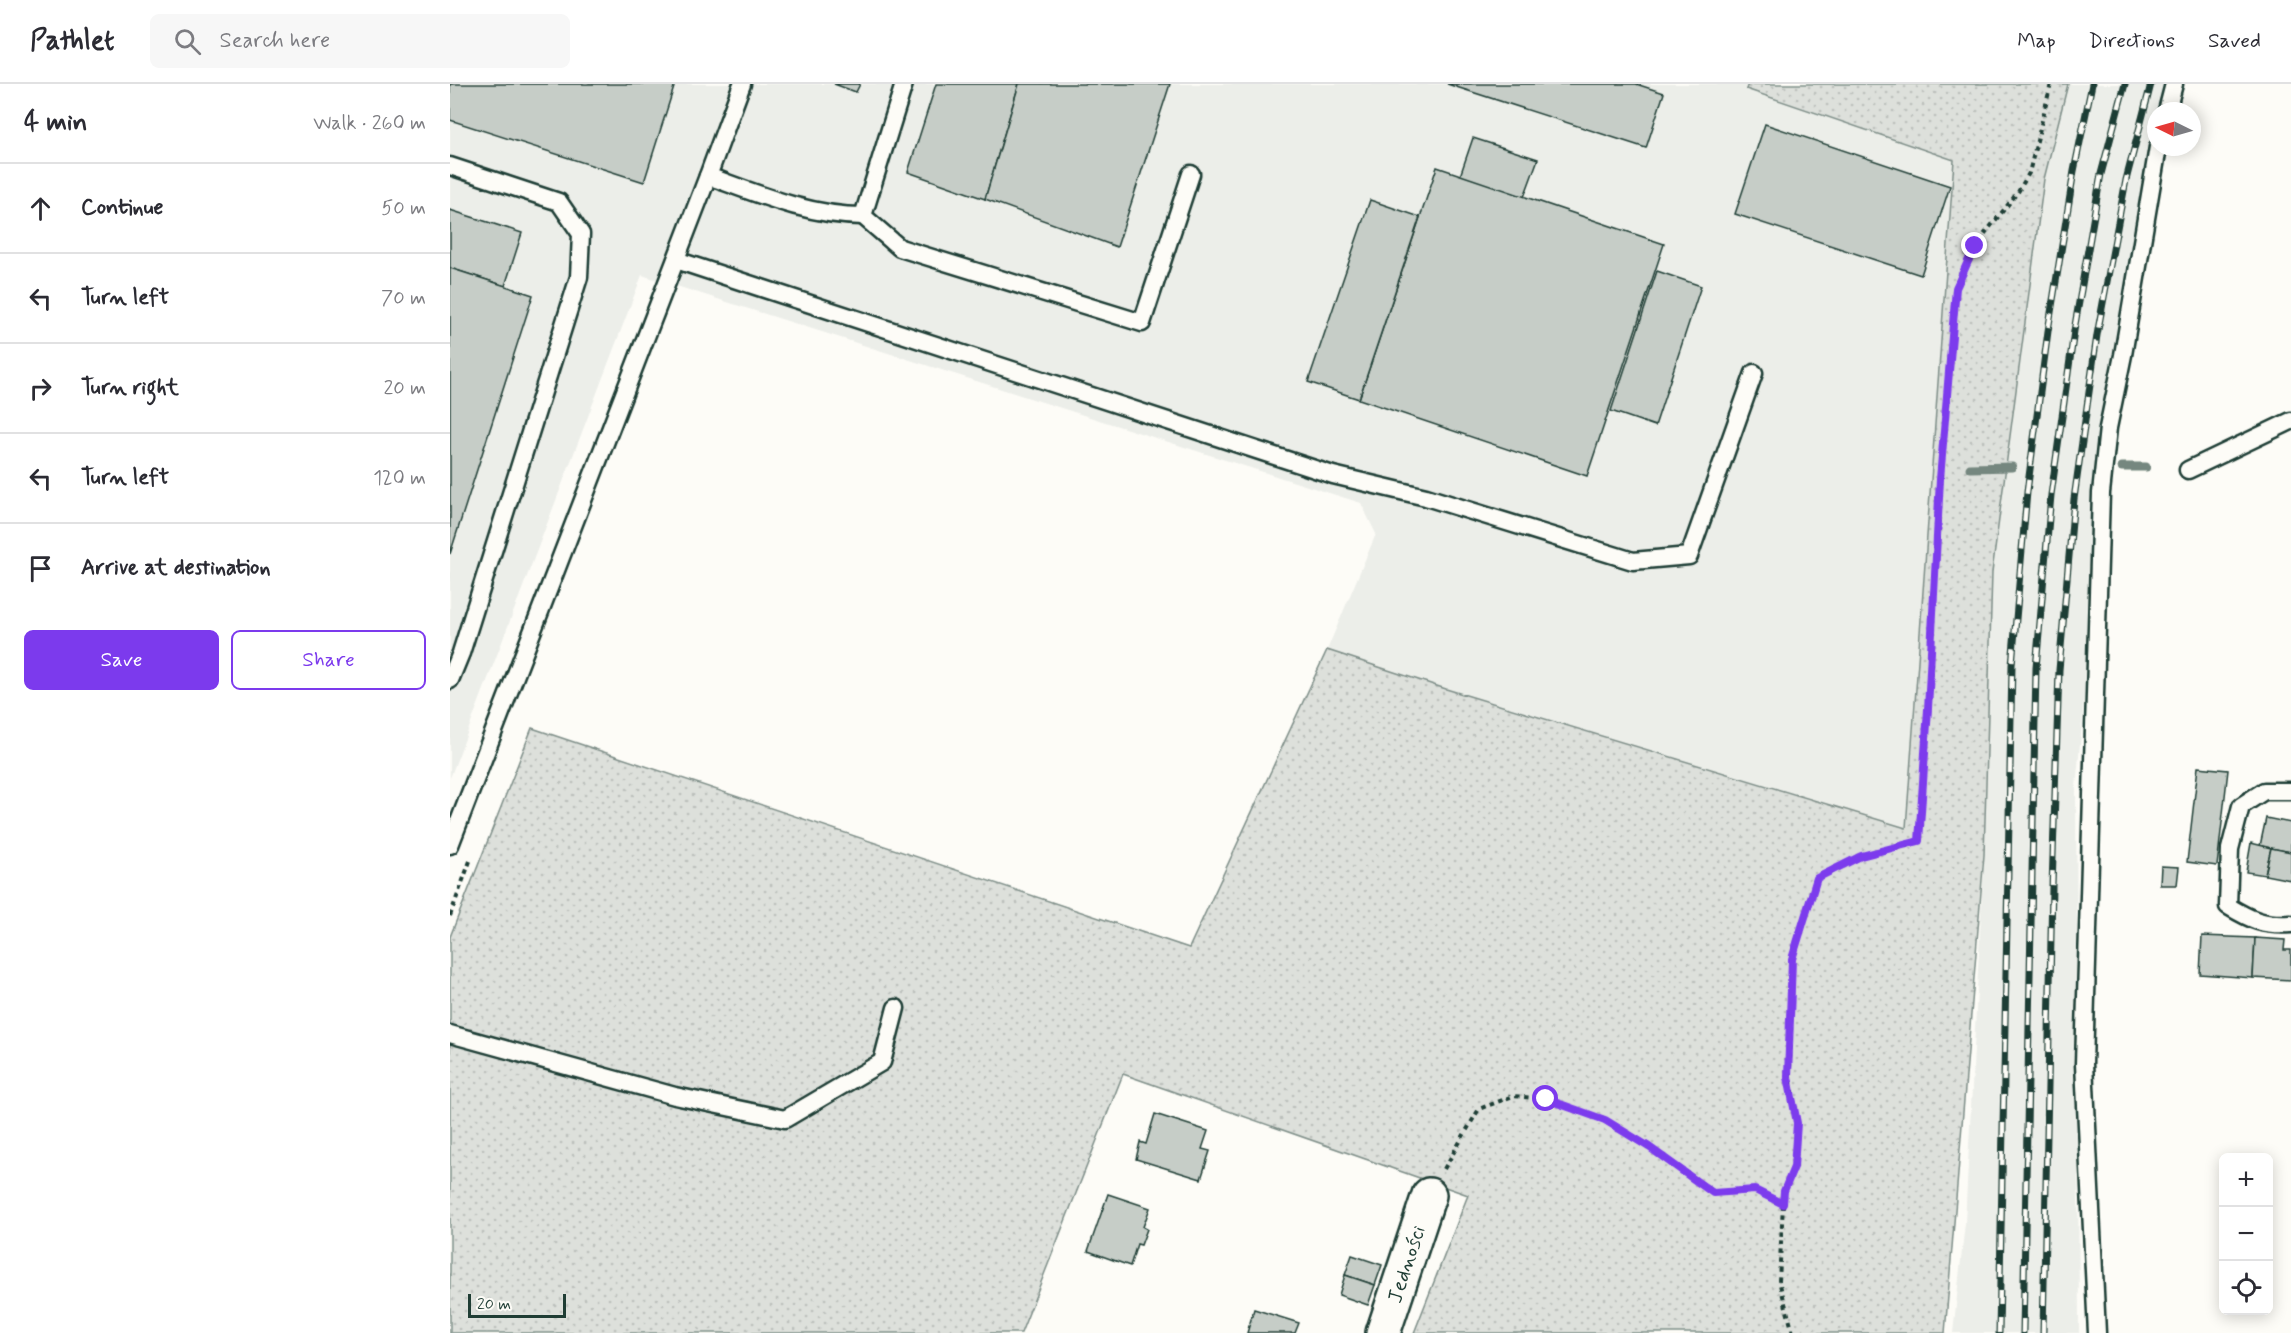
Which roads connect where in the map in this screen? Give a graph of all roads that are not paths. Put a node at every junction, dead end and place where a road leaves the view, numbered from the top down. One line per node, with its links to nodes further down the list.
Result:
1 (742, 84): 8 (lane)
2 (904, 84): 9 (lane)
3 (2174, 84): 4 (lane)
4 (2169, 102)
5 (2156, 156): 22 (lane)
6 (450, 166): 14 (lane)
7 (1191, 174): 9 (lane)
8 (708, 177): 9 (lane); 10 (lane)
9 (863, 216)
10 (676, 260): 11 (lane); 16 (lane)
11 (1754, 373)
12 (2291, 421): 13 (lane)
13 (2188, 470)
14 (450, 680)
15 (2291, 791): 17 (lane)
16 (450, 845)
17 (2291, 924)
18 (897, 1008): 19 (lane)
19 (450, 1034)
20 (1429, 1195): 21 (street, Jedności)
21 (1383, 1333)
22 (2097, 1333)

